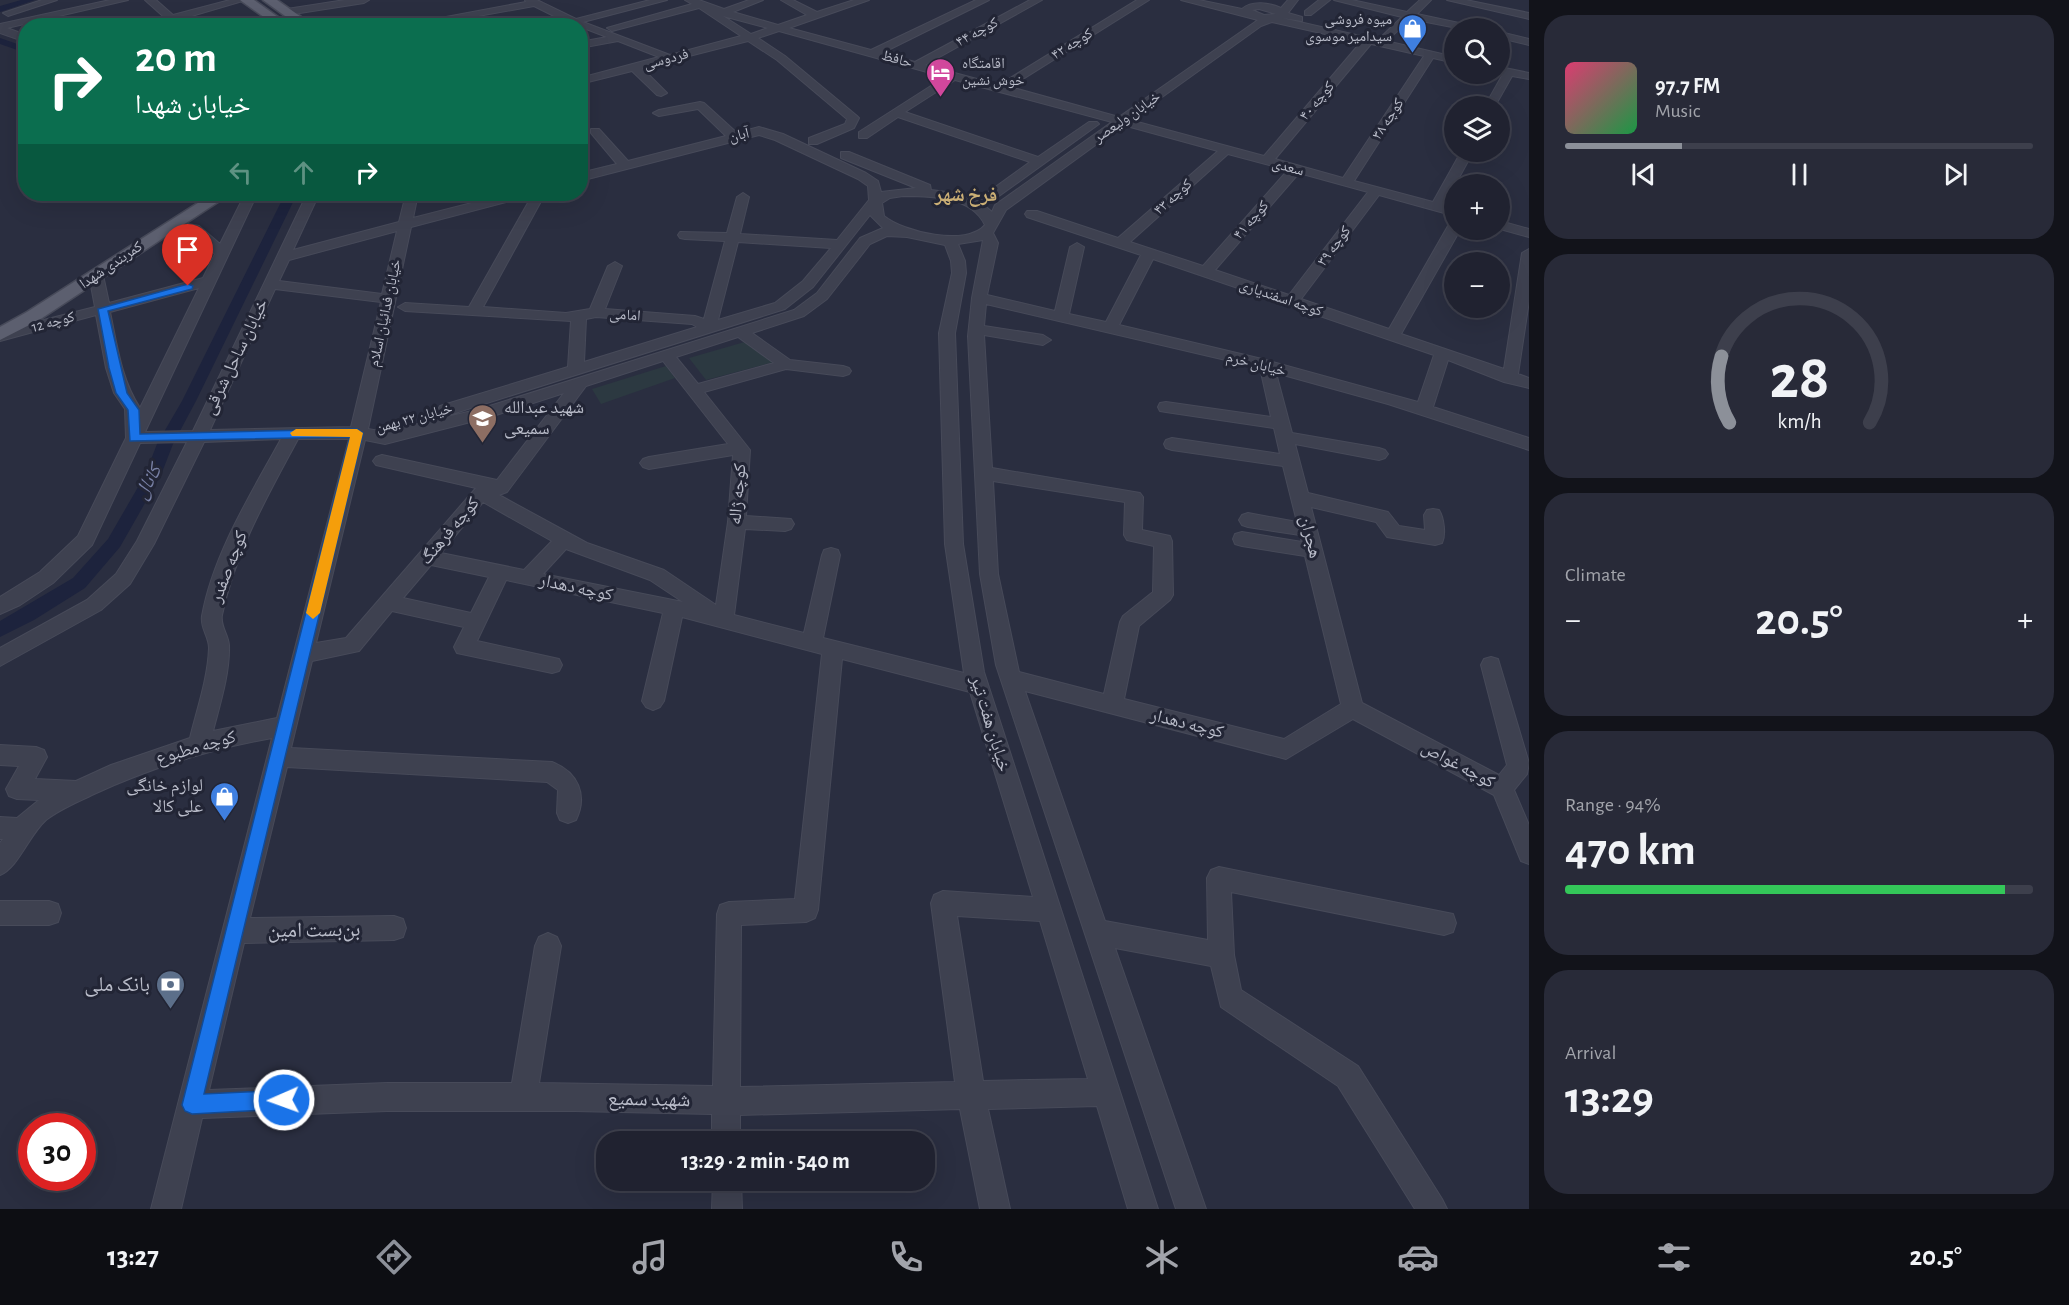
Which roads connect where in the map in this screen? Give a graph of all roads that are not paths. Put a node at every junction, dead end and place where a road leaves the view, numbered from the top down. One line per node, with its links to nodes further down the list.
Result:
1 (52, 0): 30 (street)
2 (123, 0): 34 (street)
3 (150, 0): 35 (street)
4 (241, 0): 35 (street)
5 (246, 0): 36 (main road)
6 (269, 0): 26 (main road)
7 (364, 0): 26 (street)
8 (662, 0): 40 (street)
9 (758, 0): 27 (street)
10 (786, 0): 31 (street)
11 (864, 0): 31 (street, فردوسی)
12 (984, 0): 57 (street)
13 (1037, 0): 62 (street, کوچه ۴۴)
14 (1144, 0): 70 (street, کوچه ۴۲)
15 (1186, 0): 25 (street)
16 (1206, 0): 25 (street)
17 (1267, 0): 25 (street)
18 (1293, 0): 32 (street, خیابان ولیعصر)
19 (1325, 0): 28 (street)
20 (1339, 0): 29 (street)
21 (1426, 0): 29 (street)
22 (1452, 0): 33 (street)
23 (536, 1): 38 (street); 39 (street)
24 (695, 3): 27 (street, حافظ); 46 (street); 50 (street)
25 (1250, 10): 32 (street); 56 (street)
26 (287, 12): 37 (main road)
27 (722, 13): 47 (street, حافظ)
28 (1308, 13)
29 (1409, 15): 41 (street); 52 (street)
30 (0, 16)
31 (816, 16): 47 (street, فردوسی)
32 (1276, 16): 52 (street); 54 (street); 78 (street, خیابان ولیعصر)
33 (1529, 16)
34 (44, 18)
35 (170, 18)
36 (272, 18)
37 (296, 18)
38 (446, 18)
39 (569, 18)
40 (588, 21)
41 (1444, 23)
42 (18, 24): 45 (street)
43 (588, 24): 46 (street)
44 (588, 26): 51 (street)
45 (0, 28): 48 (street)
46 (612, 28): 60 (street)
47 (781, 28): 50 (street, فردوسی); 57 (street, حافظ)
48 (18, 36)
49 (1510, 36): 53 (street)
50 (751, 37): 60 (street, فردوسی); 77 (street)
51 (621, 38): 55 (street); 60 (street)
52 (1383, 39): 58 (street)
53 (1528, 39)
54 (1368, 41): 59 (street); 86 (street, کوچه ۴۰)
55 (588, 44)
56 (1203, 48)
57 (873, 53): 62 (street, حافظ)
58 (1444, 53)
59 (1430, 55): 61 (street); 92 (street, کوچه ۳۸)
60 (673, 57): 63 (street, فردوسی)
61 (1444, 58)
62 (917, 65): 67 (street, حافظ)
63 (634, 67): 69 (street, فردوسی); 72 (street)
64 (1510, 70): 66 (street)
65 (1510, 71): 68 (street)
66 (1529, 71)
67 (956, 75): 70 (street, حافظ); 76 (street)
68 (1529, 76)
69 (588, 79)
70 (1001, 88): 73 (street, حافظ)
71 (1060, 90): 73 (street)
72 (661, 93)
73 (1044, 100): 74 (street, حافظ)
74 (1110, 112): 78 (street, حافظ); 87 (street, خیابان ولیعصر)
75 (658, 113): 82 (street)
76 (896, 113): 81 (street); 87 (street)
77 (853, 118): 81 (street); 83 (street)
78 (1121, 121): 84 (street, سعدی); 111 (street, خیابان ولیعصر)
79 (595, 131): 89 (street)
80 (750, 131): 82 (street, آبان); 83 (street); 103 (street, آبان)
81 (863, 135): 85 (street)
82 (733, 136): 89 (street, آبان)
83 (813, 141): 85 (street)
84 (1226, 150): 86 (street, سعدی); 119 (street, کوچه ۴۳)
85 (835, 151): 94 (street)
86 (1267, 161): 90 (street, سعدی)
87 (1041, 162): 104 (street, خیابان ولیعصر)
88 (1462, 162): 105 (street)
89 (625, 165): 91 (street, آبان)
90 (1296, 169): 92 (street, سعدی); 126 (street, کوچه ۴۱)
91 (588, 175)
92 (1346, 183): 93 (street, سعدی)
93 (1376, 191): 105 (street, سعدی); 132 (street, کوچه ۳۹)
94 (945, 196): 103 (street); 104 (street)
95 (742, 197): 116 (street)
96 (185, 201): 139 (main road, کمربندی شهدا)
97 (211, 201): 108 (main road, کمربندی شهدا)
98 (248, 201): 123 (street)
99 (311, 201): 124 (street, خیابان ساحل شرقی)
100 (410, 201): 109 (street, خیابان فدائیان اسلام)
101 (494, 201): 109 (street)
102 (535, 201): 135 (street)
103 (876, 201): 112 (street, آبان); 118 (street, خیابان ۲۲ بهمن)
104 (978, 205): 111 (street)
105 (1437, 207): 106 (street, سعدی)
106 (1444, 209)
107 (1032, 214): 119 (street, کوچه اسفندیاری)
108 (172, 225): 123 (street); 127 (main road, کمربندی شهدا)
109 (405, 225): 124 (street); 131 (street, خیابان فدائیان اسلام)
110 (1510, 228): 113 (street)
111 (989, 229): 115 (street); 130 (street, خیابان هفت تیر)
112 (914, 233): 115 (street); 143 (street, خیابان ۲۲ بهمن)
113 (1529, 233)
114 (685, 235): 116 (street)
115 (933, 237): 197 (street, خیابان هفت تیر)
116 (732, 238): 118 (street); 140 (street)
117 (1447, 240): 145 (street)
118 (839, 244): 140 (street, خیابان ۲۲ بهمن)
119 (1120, 244): 121 (street, کوچه اسفندیاری)
120 (1077, 247): 138 (street)
121 (1149, 253): 126 (street, کوچه اسفندیاری); 141 (street)
122 (1529, 253): 153 (street)
123 (222, 254): 128 (street)
124 (284, 257): 129 (street, خیابان ساحل شرقی)
125 (615, 266): 136 (street)
126 (1206, 272): 132 (street, کوچه اسفندیاری)
127 (96, 275): 134 (street); 144 (main road, کمربندی شهدا)
128 (210, 281): 134 (street, کوچه 12); 162 (street)
129 (271, 284): 131 (street); 161 (street, خیابان ساحل شرقی)
130 (979, 298): 138 (street, خیابان خرم); 142 (street, خیابان هفت تیر)
131 (389, 299): 160 (street, خیابان فدائیان اسلام)
132 (1292, 301): 145 (street, کوچه اسفندیاری)
133 (405, 307): 135 (street, امامی)
134 (103, 309): 144 (street, کوچه 12); 162 (street)
135 (474, 311): 137 (street, امامی)
136 (596, 313): 137 (street, امامی); 140 (street, امامی)
137 (579, 315): 152 (street)
138 (1061, 316): 141 (street, خیابان خرم)
139 (0, 317)
140 (709, 327): 152 (street, خیابان ۲۲ بهمن)
141 (1110, 327): 150 (street, خیابان خرم)
142 (976, 329): 146 (street); 170 (street, خیابان هفت تیر)
143 (742, 333): 148 (street, خیابان ۲۲ بهمن); 149 (street)
144 (0, 335)
145 (1392, 337): 147 (street, کوچه اسفندیاری)
146 (1043, 340)
147 (1442, 355): 153 (street, کوچه اسفندیاری); 157 (street)
148 (667, 357): 152 (street, خیابان ۲۲ بهمن); 155 (street, کوچه ژاله)
149 (786, 364): 151 (street); 155 (street)
150 (1267, 367): 157 (street, خیابان خرم); 158 (street, هجران)
151 (843, 371)
152 (578, 376): 160 (street, خیابان ۲۲ بهمن); 171 (street, کوچه فرهنگ)
153 (1510, 378): 154 (street, کوچه اسفندیاری)
154 (1529, 383)
155 (694, 390): 165 (street, کوچه ژاله)
156 (1166, 407): 158 (street)
157 (1424, 410): 164 (street, خیابان خرم)
158 (1283, 430): 166 (street); 168 (street, هجران)
159 (292, 433): 160 (street, خیابان ۲۲ بهمن); 161 (street, خیابان ۲۲ بهمن); 202 (street, کوچه صفدر)
160 (357, 433): 192 (street, خیابان فدائیان اسلام)
161 (193, 436): 162 (street, خیابان ۲۲ بهمن); 193 (street, خیابان ساحل شرقی)
162 (141, 438): 187 (street)
163 (1172, 444): 168 (street)
164 (1529, 444)
165 (740, 448): 169 (street); 176 (street, کوچه ژاله)
166 (1379, 454)
167 (382, 461): 171 (street)
168 (1291, 461): 173 (street, هجران)
169 (649, 463)
170 (983, 474): 196 (street, خیابان هفت تیر); 199 (street)
171 (501, 488): 172 (street, کوچه فرهنگ)
172 (481, 493): 179 (street, کوچه دهدار); 183 (street, کوچه فرهنگ)
173 (1300, 498): 174 (street); 178 (street, هجران)
174 (1433, 515)
175 (1248, 520): 178 (street)
176 (736, 522): 177 (street); 189 (street, کوچه ژاله)
177 (785, 524)
178 (1308, 530): 181 (street, هجران)
179 (564, 539): 185 (street); 189 (street, کوچه دهدار)
180 (1242, 539): 181 (street)
181 (1314, 551): 200 (street, هجران)
182 (831, 555): 191 (street)
183 (428, 557): 184 (street, کوچه دهدار); 186 (street, کوچه فرهنگ)
184 (501, 572): 185 (street, کوچه دهدار); 190 (street)
185 (528, 578): 188 (street, کوچه دهدار)
186 (389, 603): 190 (street); 192 (street, کوچه فرهنگ)
187 (0, 606)
188 (674, 608): 189 (street, کوچه دهدار); 198 (street)
189 (724, 620): 191 (street, کوچه دهدار)
190 (476, 622): 194 (street)
191 (822, 646): 197 (street, کوچه دهدار); 223 (street)
192 (303, 654): 201 (street, خیابان فدائیان اسلام)
193 (0, 658)
194 (552, 665)
195 (1491, 665): 205 (street)
196 (1011, 680): 199 (street, کوچه دهدار); 217 (street, خیابان هفت تیر)
197 (977, 686): 211 (street, خیابان هفت تیر)
198 (653, 701)
199 (1112, 705): 200 (street, کوچه دهدار)
200 (1353, 708): 205 (street, کوچه غواص)
201 (285, 726): 202 (street, کوچه مطبوع); 204 (street, خیابان فدائیان اسلام)
202 (199, 745): 206 (street, کوچه مطبوع)
203 (0, 755): 206 (street)
204 (277, 757): 207 (street); 216 (street, خیابان فدائیان اسلام)
205 (1502, 788): 209 (street, کوچه غواص)
206 (79, 790): 208 (street, کوچه مطبوع)
207 (568, 813)
208 (11, 829): 210 (street, کوچه مطبوع)
209 (1529, 853)
210 (0, 864)
211 (1048, 910): 220 (street, خیابان هفت تیر); 221 (street)
212 (0, 913): 213 (street)
213 (49, 913)
214 (1444, 923): 219 (street)
215 (394, 928): 216 (street, بن‌بست امین)
216 (234, 931): 224 (street, خیابان فدائیان اسلام)
217 (1096, 932): 219 (street); 231 (street, خیابان هفت تیر)
218 (548, 946): 222 (street)
219 (1221, 955): 232 (street)
220 (1106, 1092): 221 (street, شهید سمیع); 230 (street, خیابان هفت تیر)
221 (971, 1095): 223 (street, شهید سمیع); 229 (street)
222 (523, 1097): 223 (street, شهید سمیع); 224 (street, شهید سمیع)
223 (725, 1101): 225 (street)
224 (192, 1105): 227 (street, خیابان فدائیان اسلام)
225 (726, 1131)
226 (727, 1191): 228 (street)
227 (166, 1209)
228 (727, 1209)
229 (995, 1209)
230 (1143, 1209)
231 (1191, 1209)
232 (1432, 1209)

